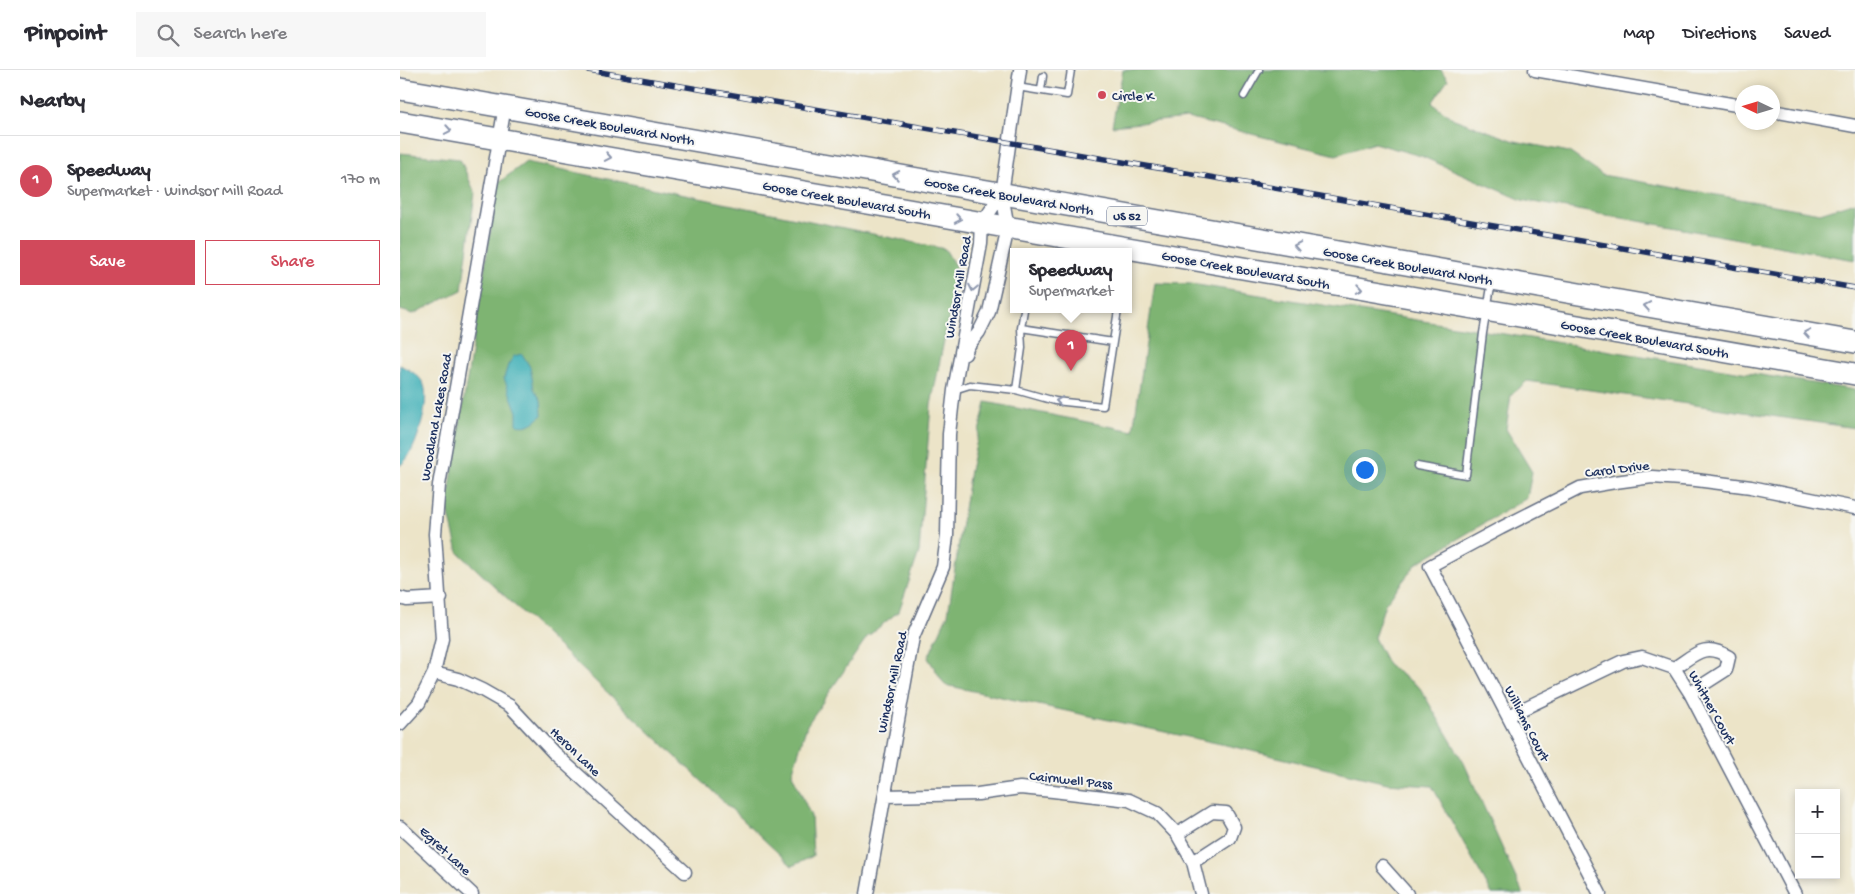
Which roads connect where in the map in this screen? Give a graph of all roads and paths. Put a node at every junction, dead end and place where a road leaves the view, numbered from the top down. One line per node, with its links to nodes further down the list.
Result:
1 (1020, 70): 6 (street)
2 (1071, 70): 8 (lane)
3 (1259, 70): 9 (lane)
4 (1534, 70): 10 (street)
5 (1042, 76): 8 (lane)
6 (1017, 87): 8 (lane); 16 (street)
7 (400, 89): 11 (highway, Goose Creek Boulevard North / US 52)
8 (1041, 90)
9 (1244, 96)
10 (1735, 105)
11 (505, 106): 15 (street, Woodland Lakes Road); 16 (highway, Goose Creek Boulevard North / US 52, one-way to 11)
12 (1780, 112): 14 (street)
13 (400, 122): 15 (highway, Goose Creek Boulevard South / US 52, one-way to 15)
14 (1855, 126)
15 (499, 139): 17 (highway, Goose Creek Boulevard South / US 52, one-way to 17); 35 (street, Woodland Lakes Road)
16 (1002, 194): 17 (street, Windsor Mill Road); 18 (street); 21 (highway, Goose Creek Boulevard North / US 52, one-way to 16)
17 (982, 223): 18 (highway, Goose Creek Boulevard South / US 52); 29 (street, Windsor Mill Road, one-way to 29)
18 (1008, 228): 19 (highway, Goose Creek Boulevard South / US 52); 29 (street, Windsor Mill Road)
19 (1110, 248)
20 (1132, 252): 22 (highway, Goose Creek Boulevard South / US 52, one-way to 22)
21 (1492, 280): 22 (lane); 27 (highway, Goose Creek Boulevard North / US 52, one-way to 21)
22 (1487, 311): 28 (highway, Goose Creek Boulevard South / US 52); 31 (lane)
23 (1024, 313): 25 (lane)
24 (1118, 313): 26 (lane)
25 (1021, 328): 26 (lane); 30 (lane)
26 (1113, 342): 30 (lane, one-way to 30)
27 (1855, 342)
28 (1855, 374)
29 (954, 390): 30 (lane); 41 (street, Windsor Mill Road)
30 (1016, 390)
31 (1417, 466)
32 (1855, 508): 33 (street, Carol Drive)
33 (1430, 566): 39 (street, Williams Court)
34 (400, 598): 35 (street)
35 (441, 598): 37 (street, Woodland Lakes Road)
36 (1674, 668): 38 (street, Whitner Court); 38 (street); 39 (street, Whitner Court)
37 (434, 673): 40 (street, Woodland Lakes Road); 46 (street, Heron Lane)
38 (1690, 694): 52 (street, Whitner Court)
39 (1508, 716): 51 (street, Williams Court)
40 (400, 724)
41 (885, 796): 43 (street, Cairnwell Pass); 48 (street, Windsor Mill Road)
42 (400, 827): 47 (street, Egret Lane)
43 (1177, 834): 44 (street, Cairnwell Pass); 44 (street)
44 (1193, 862): 49 (street, Cairnwell Pass)
45 (1382, 866): 50 (street)
46 (685, 872)
47 (472, 894)
48 (867, 894)
49 (1201, 894)
50 (1407, 894)
51 (1600, 894)
52 (1795, 894)

